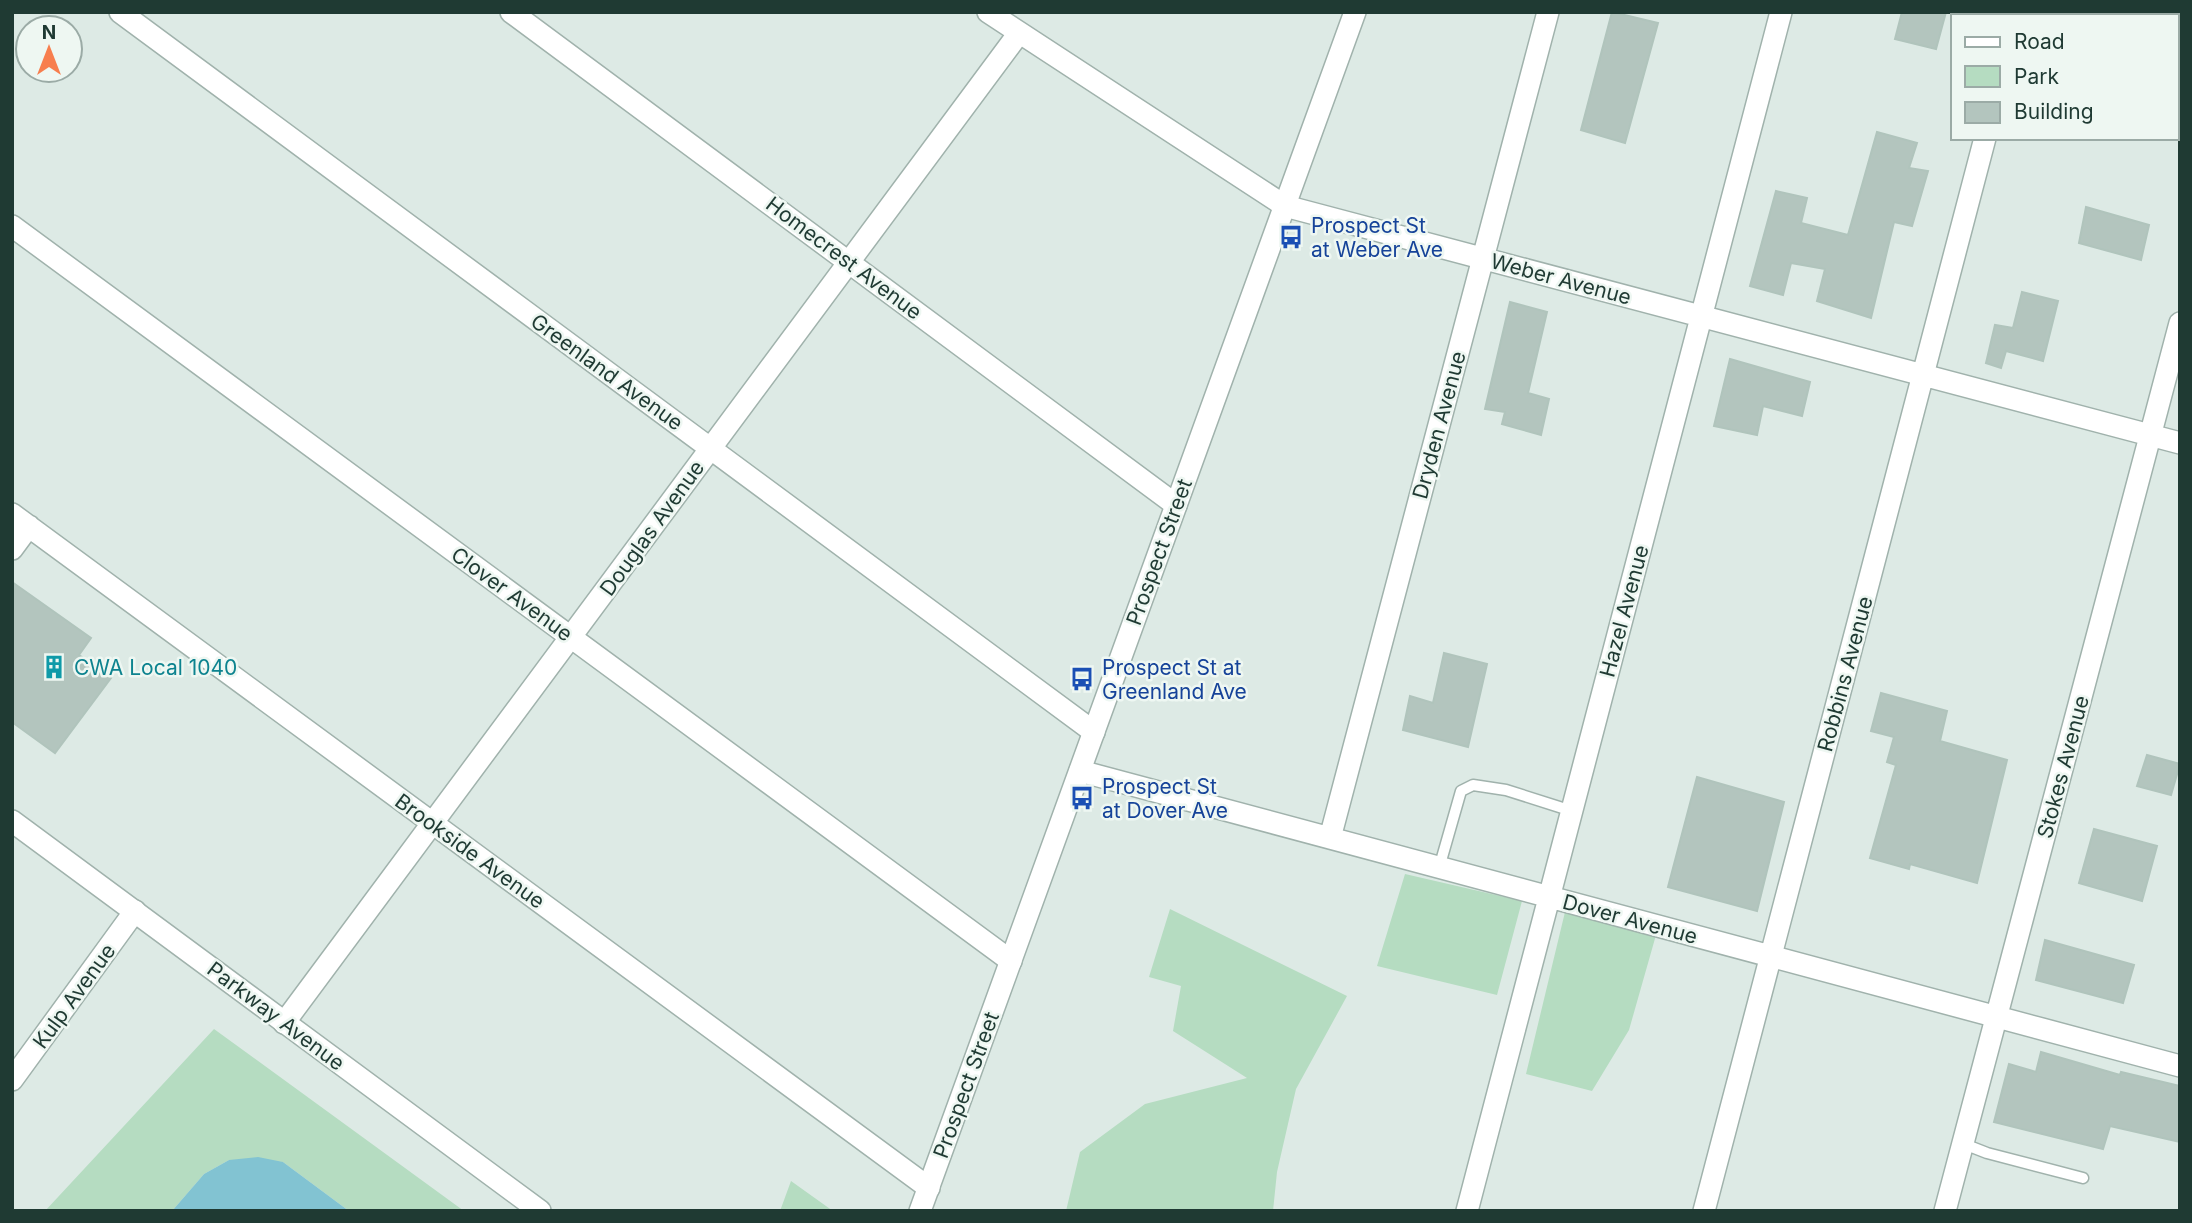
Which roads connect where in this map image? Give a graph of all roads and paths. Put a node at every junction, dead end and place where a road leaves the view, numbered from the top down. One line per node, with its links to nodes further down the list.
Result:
1 (120, 12): 18 (street, Greenland Avenue)
2 (511, 12): 12 (street, Homecrest Avenue)
3 (988, 12): 7 (street, Weber Avenue)
4 (1355, 12): 9 (street, Prospect Street)
5 (1548, 12): 11 (street, Dryden Avenue)
6 (1781, 12): 13 (street, Hazel Avenue)
7 (1019, 33): 9 (street, Weber Avenue); 12 (street, Douglas Avenue)
8 (1984, 140): 15 (street, Robbins Avenue)
9 (1284, 206): 11 (street, Weber Avenue); 19 (street, Prospect Street)
10 (12, 226): 22 (street, Clover Avenue)
11 (1483, 259): 13 (street, Weber Avenue); 28 (street, Dryden Avenue)
12 (849, 262): 18 (street, Douglas Avenue); 19 (street, Homecrest Avenue)
13 (1702, 316): 15 (street, Weber Avenue); 25 (street, Hazel Avenue)
14 (2180, 323): 16 (street, Stokes Avenue)
15 (1923, 375): 16 (street, Weber Avenue); 32 (street, Robbins Avenue)
16 (2150, 435): 17 (street, Weber Avenue); 34 (street, Stokes Avenue)
17 (2180, 443)
18 (711, 448): 22 (street, Douglas Avenue); 23 (street, Greenland Avenue)
19 (1176, 505): 23 (street, Prospect Street)
20 (21, 520): 21 (street); 27 (street, Brookside Avenue)
21 (12, 549)
22 (571, 637): 27 (street, Douglas Avenue); 33 (street, Clover Avenue)
23 (1094, 732): 24 (street, Prospect Street)
24 (1080, 771): 28 (street, Dover Avenue); 33 (street, Prospect Street)
25 (1572, 811): 29 (lane); 30 (street, Hazel Avenue)
26 (12, 821): 31 (street, Parkway Avenue)
27 (433, 824): 35 (street, Douglas Avenue); 40 (street, Brookside Avenue)
28 (1330, 838): 29 (street, Dover Avenue)
29 (1438, 868): 30 (street, Dover Avenue)
30 (1549, 897): 32 (street, Dover Avenue); 43 (street, Hazel Avenue)
31 (135, 911): 35 (street, Parkway Avenue); 37 (street, Kulp Avenue)
32 (1771, 957): 34 (street, Dover Avenue); 44 (street, Robbins Avenue)
33 (1011, 961): 40 (street, Prospect Street)
34 (1997, 1017): 36 (street, Dover Avenue); 38 (street, Stokes Avenue)
35 (285, 1023): 41 (street, Parkway Avenue)
36 (2180, 1066)
37 (12, 1080)
38 (1964, 1144): 39 (lane); 45 (street, Stokes Avenue)
39 (2083, 1178)
40 (929, 1188): 42 (street, Prospect Street)
41 (540, 1211)
42 (920, 1211)
43 (1468, 1211)
44 (1704, 1211)
45 (1945, 1211)

